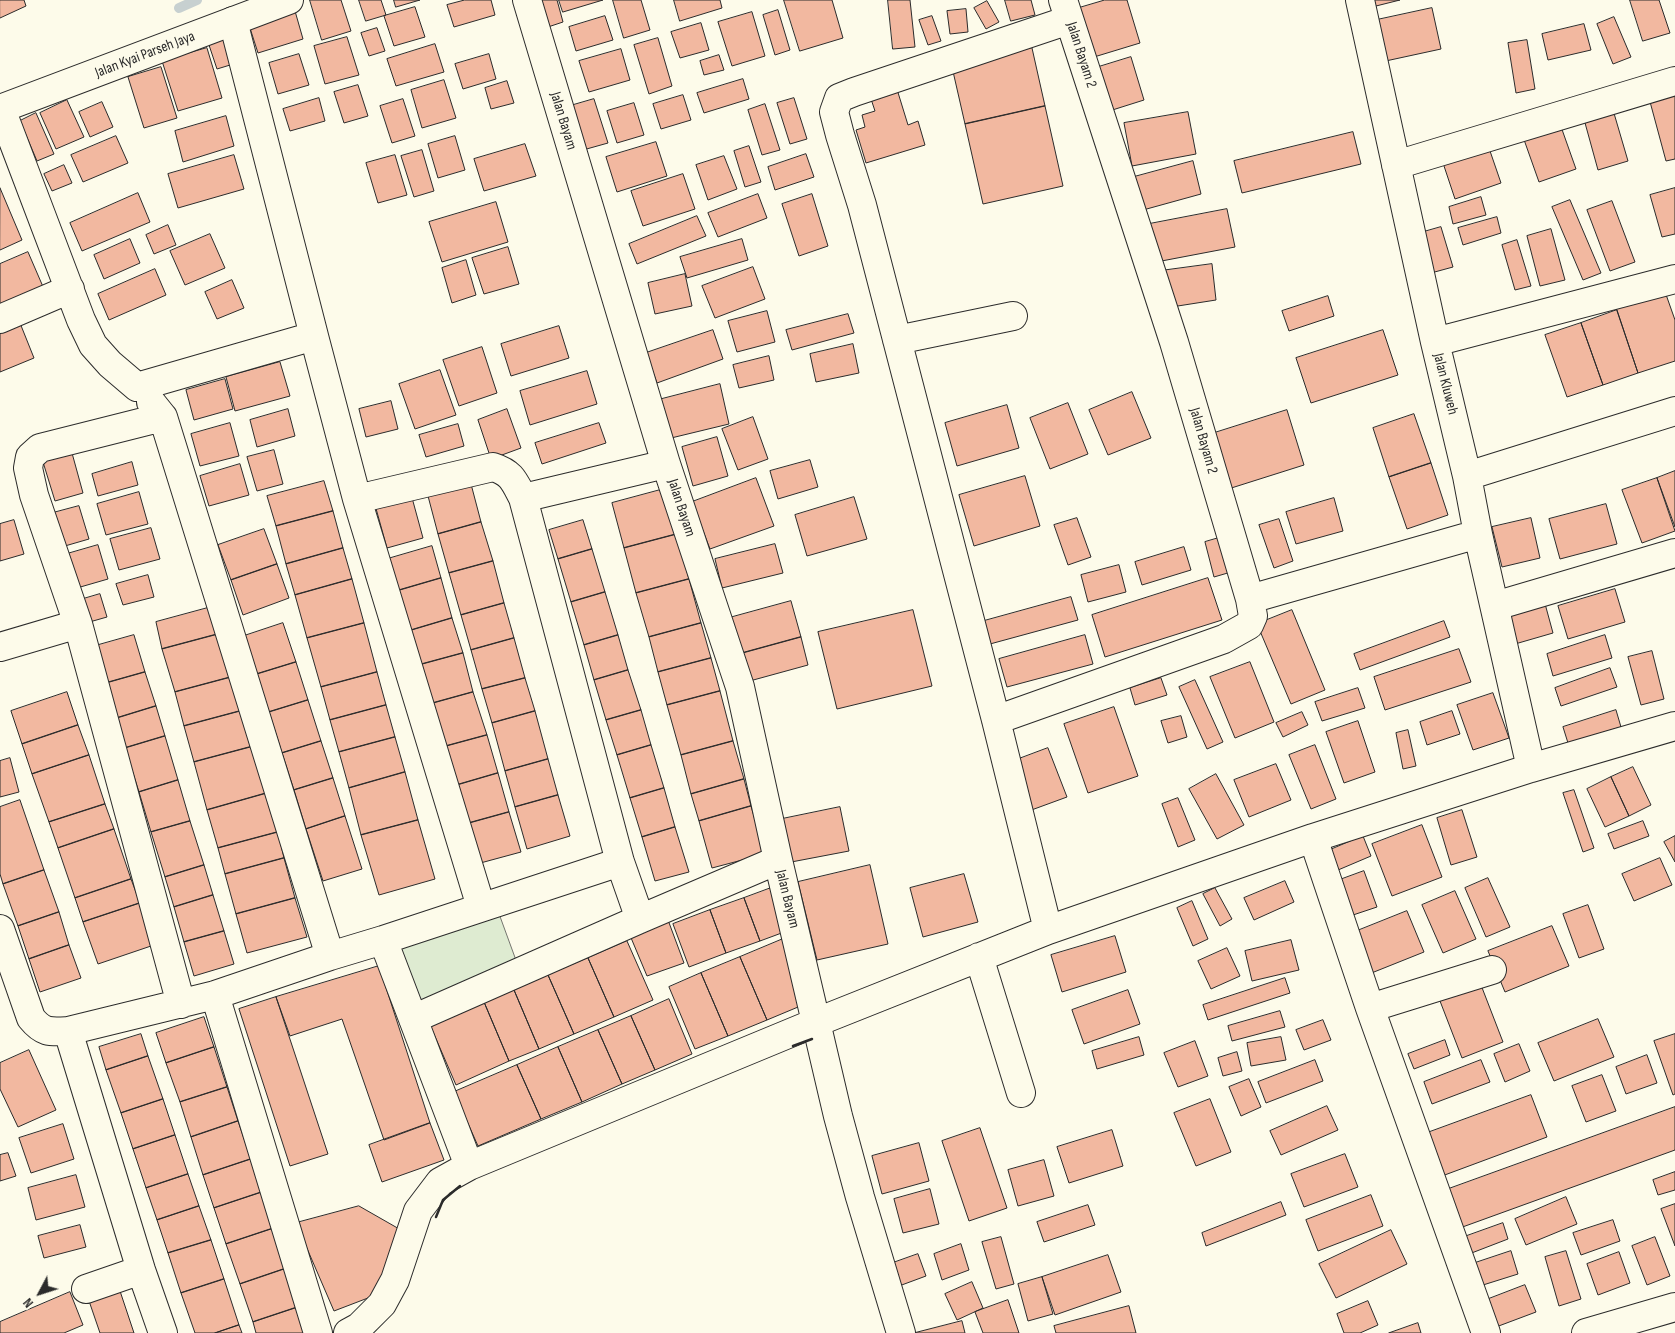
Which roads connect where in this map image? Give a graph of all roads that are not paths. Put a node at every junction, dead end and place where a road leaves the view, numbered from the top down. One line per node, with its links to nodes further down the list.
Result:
1 (289, 0): 5 (street, Jalan Kyai Parseh Jaya)
2 (527, 0): 19 (street, Jalan Bayam)
3 (1360, 0): 8 (street, Jalan Kluweh)
4 (1066, 10): 14 (street); 25 (street, Jalan Bayam 2)
5 (233, 21): 7 (street, Jalan Kyai Parseh Jaya); 13 (street)
6 (1675, 81): 8 (street)
7 (1, 109): 10 (street)
8 (1396, 165): 15 (street, Jalan Kluweh)
9 (1675, 279): 15 (street)
10 (70, 289): 12 (street); 16 (street)
11 (1013, 316): 14 (street)
12 (0, 319)
13 (314, 336): 16 (street); 22 (street)
14 (897, 340): 29 (street)
15 (1434, 342): 20 (street, Jalan Kluweh)
16 (137, 387): 18 (street)
17 (1675, 411): 20 (street)
18 (163, 417): 27 (street); 40 (street)
19 (666, 464): 21 (street); 33 (street, Jalan Bayam)
20 (1467, 476): 23 (street, Jalan Kluweh)
21 (523, 498): 22 (street); 34 (street)
22 (357, 499): 35 (street)
23 (1478, 534): 25 (street); 26 (street, Jalan Kluweh)
24 (1675, 553): 26 (street)
25 (1250, 600): 29 (street, Jalan Bayam 2)
26 (1495, 606): 31 (street, Jalan Kluweh)
27 (78, 624): 28 (street); 44 (street)
28 (0, 647)
29 (996, 720): 38 (street)
30 (1675, 726): 31 (street)
31 (1531, 768): 32 (street)
32 (1313, 838): 38 (street); 45 (street)
33 (778, 860): 36 (street); 47 (street, Jalan Bayam)
34 (620, 862): 35 (street); 36 (street)
35 (481, 907): 39 (street)
36 (640, 918): 46 (street)
37 (0, 929): 48 (street)
38 (1048, 930): 41 (street)
39 (383, 940): 40 (street); 46 (street)
40 (330, 956): 43 (street)
41 (979, 957): 47 (street); 49 (street)
42 (1492, 970): 45 (street)
43 (215, 996): 44 (street); 55 (street)
44 (181, 1004): 48 (street)
45 (1370, 1008): 58 (street)
46 (413, 1019): 50 (street)
47 (817, 1022): 50 (street); 57 (street, Jalan Bayam)
48 (68, 1031): 51 (street)
49 (1020, 1093)
50 (469, 1166): 56 (street)
51 (141, 1270): 52 (street); 54 (street)
52 (86, 1288)
53 (1675, 1307): 59 (street)
54 (163, 1333)
55 (318, 1333)
56 (348, 1333)
57 (901, 1333)
58 (1486, 1333)
59 (1586, 1333)

